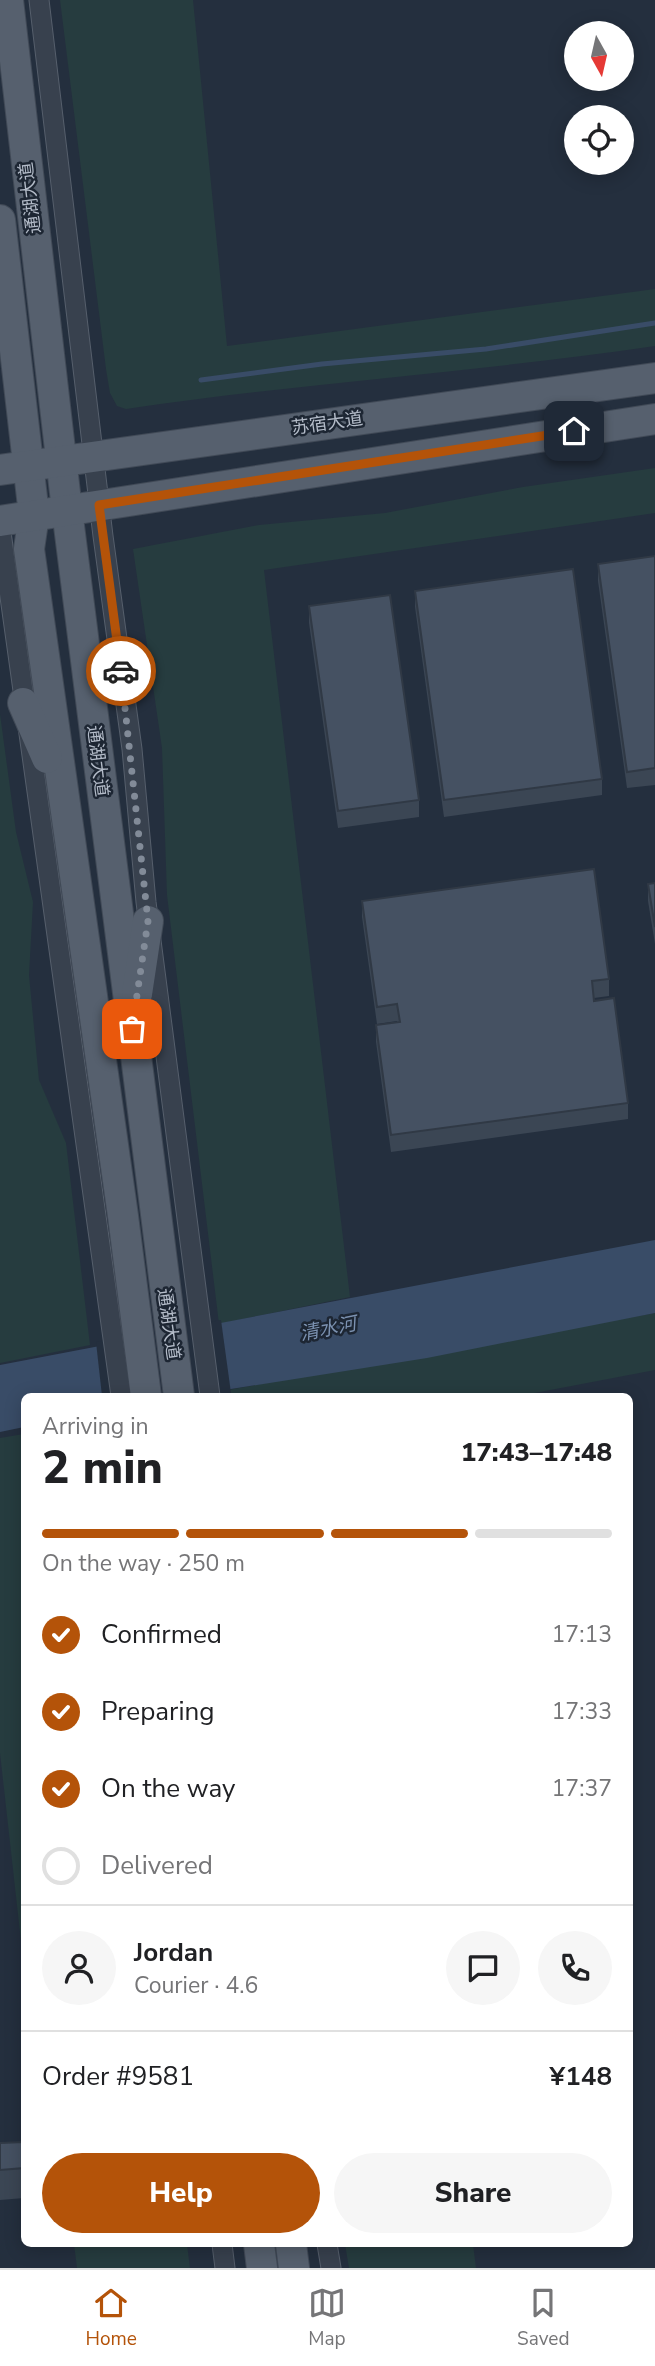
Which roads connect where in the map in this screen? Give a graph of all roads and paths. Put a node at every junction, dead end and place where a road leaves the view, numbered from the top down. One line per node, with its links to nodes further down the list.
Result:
1 (8, 0): 7 (main road, 通湖大道)
2 (38, 0): 6 (street)
3 (0, 220): 8 (main road, 通湖大道)
4 (655, 378): 6 (main road, 苏宿大道)
5 (655, 419): 9 (main road)
6 (93, 456): 7 (main road, 苏宿大道); 9 (street)
7 (61, 460): 8 (main road, 苏宿大道); 10 (main road, 通湖大道)
8 (14, 468): 11 (main road, 通湖大道)
9 (99, 505): 10 (main road); 15 (street)
10 (67, 510): 11 (main road); 16 (main road, 通湖大道)
11 (34, 515): 12 (main road); 14 (main road, 通湖大道)
12 (0, 523): 13 (street)
13 (23, 704): 14 (main road); 17 (street)
14 (61, 790): 17 (main road, 通湖大道)
15 (148, 921): 16 (main road); 21 (street)
16 (132, 1029): 20 (main road, 通湖大道)
17 (110, 1219): 18 (street); 19 (main road, 通湖大道)
18 (121, 1393)
19 (145, 1393)
20 (179, 1393)
21 (210, 1393)
22 (222, 2247): 26 (street)
23 (259, 2247): 27 (main road)
24 (291, 2247): 28 (main road)
25 (328, 2247): 29 (street)
26 (225, 2268)
27 (262, 2268)
28 (294, 2268)
29 (331, 2268)

